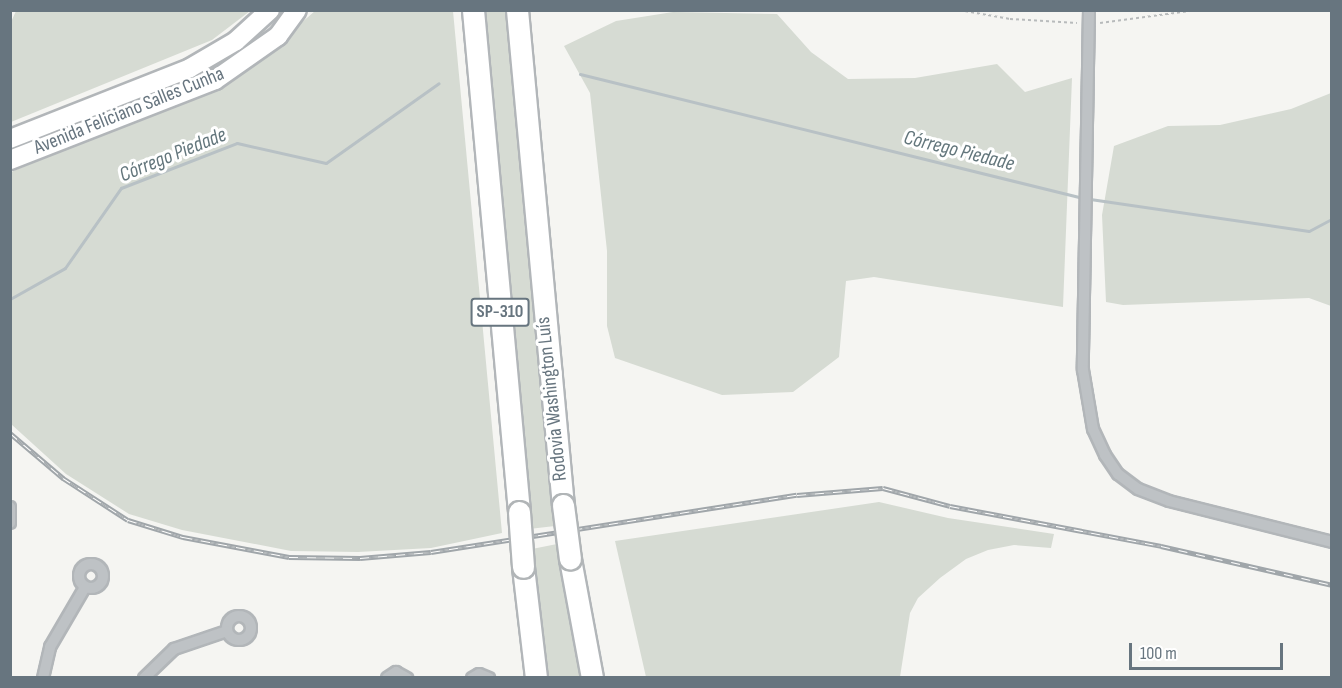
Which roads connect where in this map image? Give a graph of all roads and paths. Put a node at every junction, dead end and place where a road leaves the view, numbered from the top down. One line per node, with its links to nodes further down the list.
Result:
1 (270, 10): 6 (main road, Avenida Feliciano Salles Cunha)
2 (297, 10): 7 (main road, Avenida Feliciano Salles Cunha)
3 (472, 10): 19 (highway, SP-310, bridge)
4 (517, 10): 20 (highway, Rodovia Washington Luís / SP-310, bridge)
5 (1089, 10): 10 (street)
6 (10, 140)
7 (10, 160)
8 (10, 507): 9 (street)
9 (10, 523)
10 (1332, 542)
11 (85, 587): 13 (street)
12 (227, 631): 14 (street)
13 (43, 678)
14 (144, 678)
15 (387, 678): 16 (street)
16 (407, 678)
17 (472, 678): 18 (street)
18 (489, 678)
19 (536, 678)
20 (592, 678)

